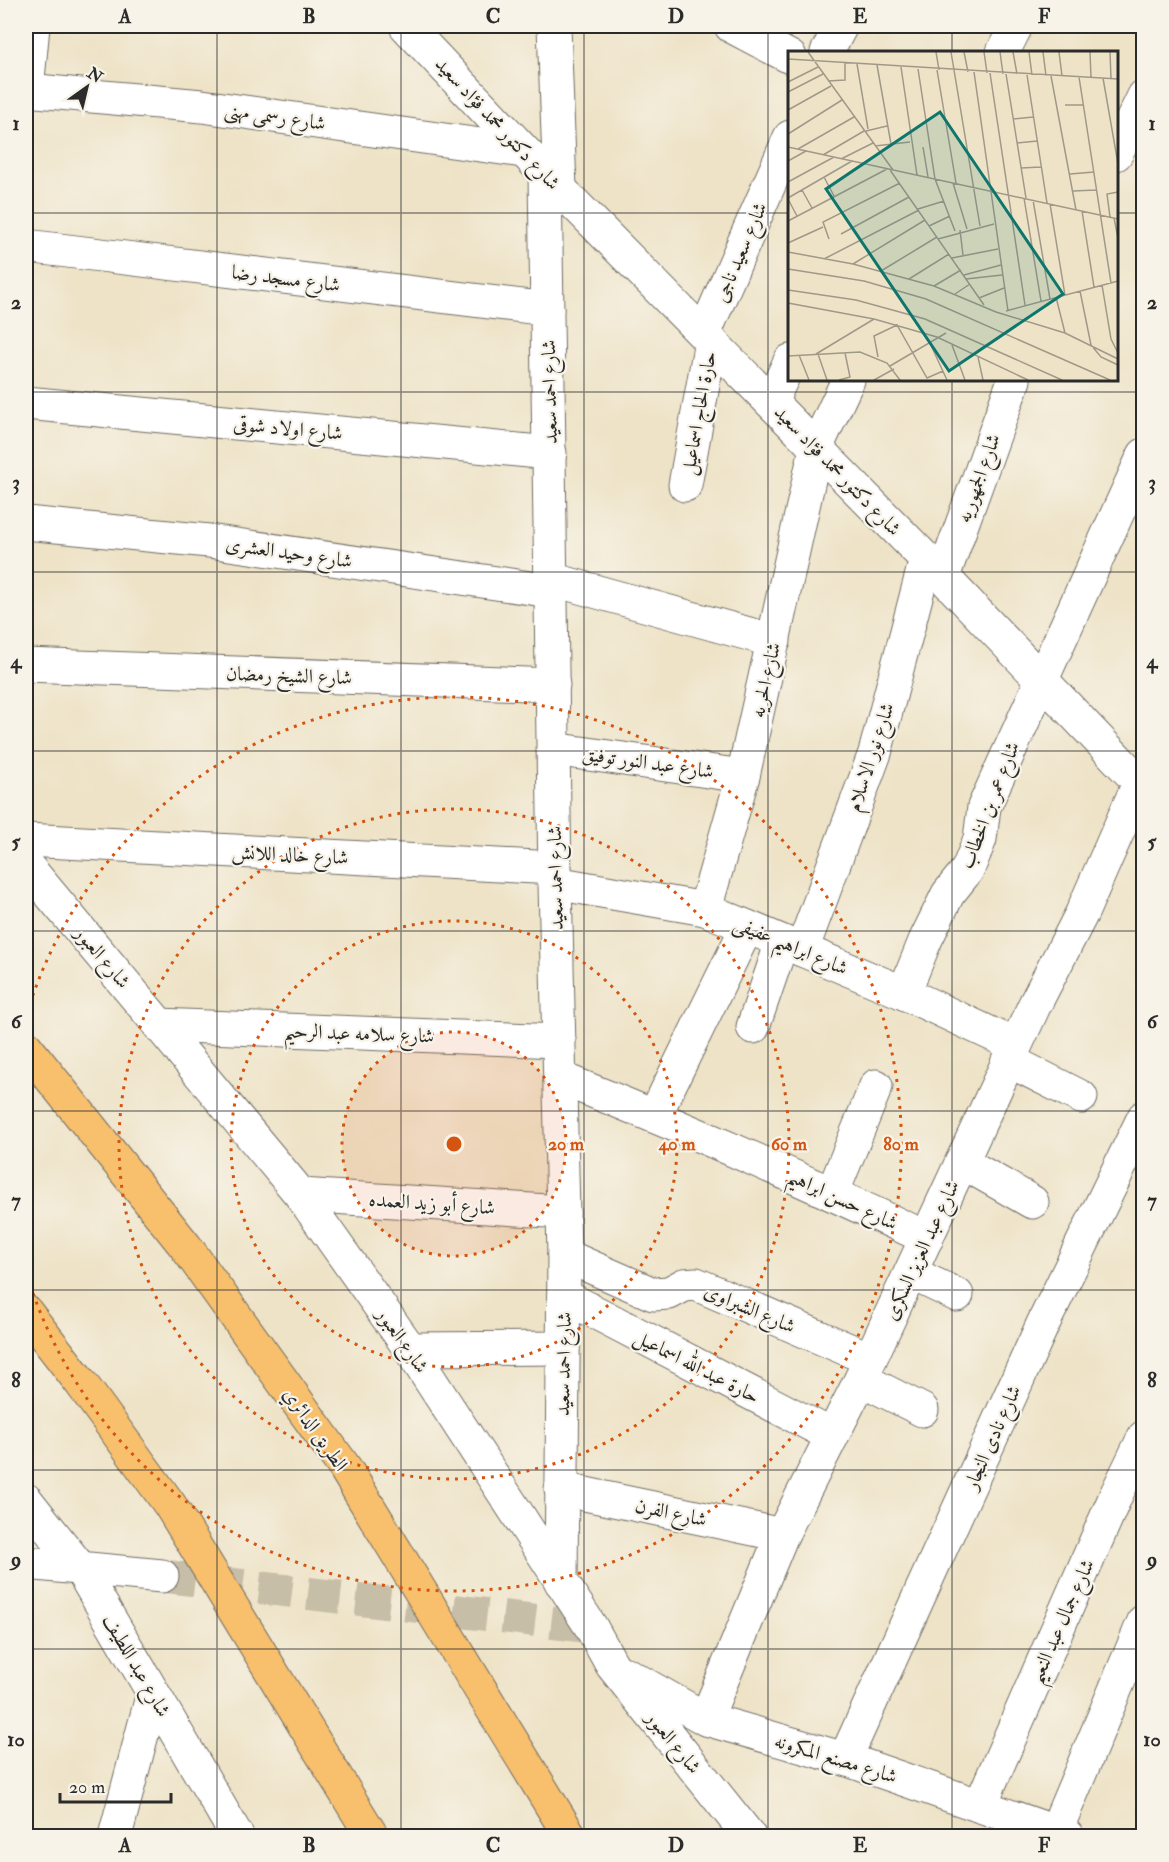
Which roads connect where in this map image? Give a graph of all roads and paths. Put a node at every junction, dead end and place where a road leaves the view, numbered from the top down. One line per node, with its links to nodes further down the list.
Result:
1 (33, 26): 10 (street)
2 (406, 26): 14 (street, شارع دكتور محمد فؤاد سعيد)
3 (554, 26): 14 (street, شارع احمد سعيد)
4 (731, 26): 9 (street)
5 (841, 26): 7 (street)
6 (1016, 26): 8 (street)
7 (828, 51)
8 (1004, 51)
9 (788, 56)
10 (26, 90): 14 (street, شارع رسمى مهنى)
11 (1143, 96): 13 (street)
12 (788, 139): 17 (street, شارع سعيد ناجى)
13 (1118, 150)
14 (542, 171): 16 (street, شارع احمد سعيد); 17 (street, شارع دكتور محمد فؤاد سعيد)
15 (26, 246): 16 (street, شارع مسجد رضا)
16 (548, 309): 24 (street, شارع احمد سعيد)
17 (708, 337): 21 (street, شارع دكتور محمد فؤاد سعيد); 26 (street, حارة الحاج اسماعيل)
18 (788, 363): 21 (street)
19 (848, 381): 23 (street, شارع الحريه)
20 (1014, 381): 28 (street, شارع الجمهوريه)
21 (771, 402): 23 (street, شارع دكتور محمد فؤاد سعيد)
22 (26, 403): 24 (street, شارع اولاد شوقى)
23 (816, 448): 28 (street, شارع دكتور محمد فؤاد سعيد); 30 (street, شارع الحريه)
24 (550, 453): 29 (street, شارع احمد سعيد)
25 (1143, 455): 32 (street, شارع عمر بن الخطاب)
26 (685, 485)
27 (26, 523): 29 (street, شارع وحيد العشرى)
28 (934, 568): 32 (street, شارع دكتور محمد فؤاد سعيد); 42 (street, شارع نور الاسلام)
29 (551, 585): 30 (street, شارع وحيد العشرى); 33 (street, شارع احمد سعيد)
30 (774, 641): 35 (street, شارع الحريه)
31 (26, 664): 33 (street, شارع الشيخ رمضان)
32 (1040, 680): 36 (street, شارع دكتور محمد فؤاد سعيد); 43 (street, شارع عمر بن الخطاب)
33 (553, 686): 34 (street, شارع احمد سعيد)
34 (553, 749): 35 (street, شارع عبد النور توفيق); 39 (street, شارع احمد سعيد)
35 (743, 776): 40 (street, شارع الحريه)
36 (1142, 780): 48 (street, شارع عبد العزيز السكرى)
37 (26, 840): 39 (street, شارع خالد اللانش)
38 (26, 865): 44 (street, شارع العبور)
39 (555, 875): 40 (street, شارع ابراهيم عفيفى); 46 (street, شارع احمد سعيد)
40 (705, 909): 41 (street, شارع ابراهيم عفيفى)
41 (747, 927): 42 (street, شارع ابراهيم عفيفى); 52 (street)
42 (792, 946): 43 (street, شارع ابراهيم عفيفى); 45 (street, شارع نور الاسلام)
43 (904, 993): 48 (street, شارع ابراهيم عفيفى)
44 (159, 1025): 46 (street, شارع سلامه عبد الرحيم); 56 (street, شارع العبور)
45 (753, 1027)
46 (559, 1041): 49 (street, شارع احمد سعيد)
47 (26, 1047): 88 (highway, الطريق الدائري)
48 (1012, 1052): 51 (street, شارع ابراهيم عفيفى); 54 (street, شارع عبد العزيز السكرى)
49 (560, 1078): 52 (street, شارع حسن ابراهيم); 58 (street, شارع احمد سعيد)
50 (876, 1086): 55 (street)
51 (1081, 1097)
52 (655, 1115): 55 (street, شارع حسن ابراهيم)
53 (1143, 1117): 82 (street, شارع نادى النجار)
54 (962, 1162): 57 (street); 59 (street, شارع عبد العزيز السكرى)
55 (832, 1194): 59 (street, شارع حسن ابراهيم)
56 (300, 1195): 58 (street, شارع أبو زيد العمده); 66 (street, شارع العبور)
57 (1032, 1202)
58 (563, 1212): 60 (street, شارع احمد سعيد)
59 (927, 1238): 61 (street, شارع عبد العزيز السكرى)
60 (564, 1255): 63 (street, شارع احمد سعيد); 67 (street, شارع الشبراوى)
61 (910, 1273): 62 (street); 67 (street, شارع عبد العزيز السكرى)
62 (957, 1295)
63 (564, 1296): 65 (street, شارع احمد سعيد); 69 (street, حارة عبد الله اسماعيل)
64 (26, 1312): 87 (highway)
65 (563, 1348): 66 (street); 71 (street, شارع احمد سعيد)
66 (410, 1349): 77 (street, شارع العبور)
67 (865, 1369): 68 (street, شارع الشبراوى); 69 (street, شارع عبد العزيز السكرى)
68 (922, 1410)
69 (831, 1435): 73 (street, شارع عبد العزيز السكرى)
70 (1143, 1437): 83 (street, شارع جمال عبد النعيم)
71 (561, 1488): 73 (street, شارع الفرن); 77 (street, شارع احمد سعيد)
72 (26, 1500): 75 (street, شارع عبد اللطيف)
73 (782, 1535): 81 (street, شارع عبد العزيز السكرى)
74 (26, 1563): 75 (street)
75 (80, 1568): 76 (street); 80 (street, شارع عبد اللطيف)
76 (162, 1576)
77 (561, 1582): 79 (street, شارع العبور)
78 (1143, 1621): 84 (street)
79 (612, 1665): 81 (street, شارع مصنع المكرونه); 89 (street, شارع العبور)
80 (153, 1693): 85 (street); 86 (street, شارع عبد اللطيف)
81 (706, 1719): 82 (street, شارع مصنع المكرونه)
82 (845, 1759): 83 (street, شارع مصنع المكرونه)
83 (980, 1806): 84 (street, شارع مصنع المكرونه)
84 (1061, 1834)
85 (115, 1836)
86 (237, 1836)
87 (372, 1836)
88 (570, 1836)
89 (749, 1836)

